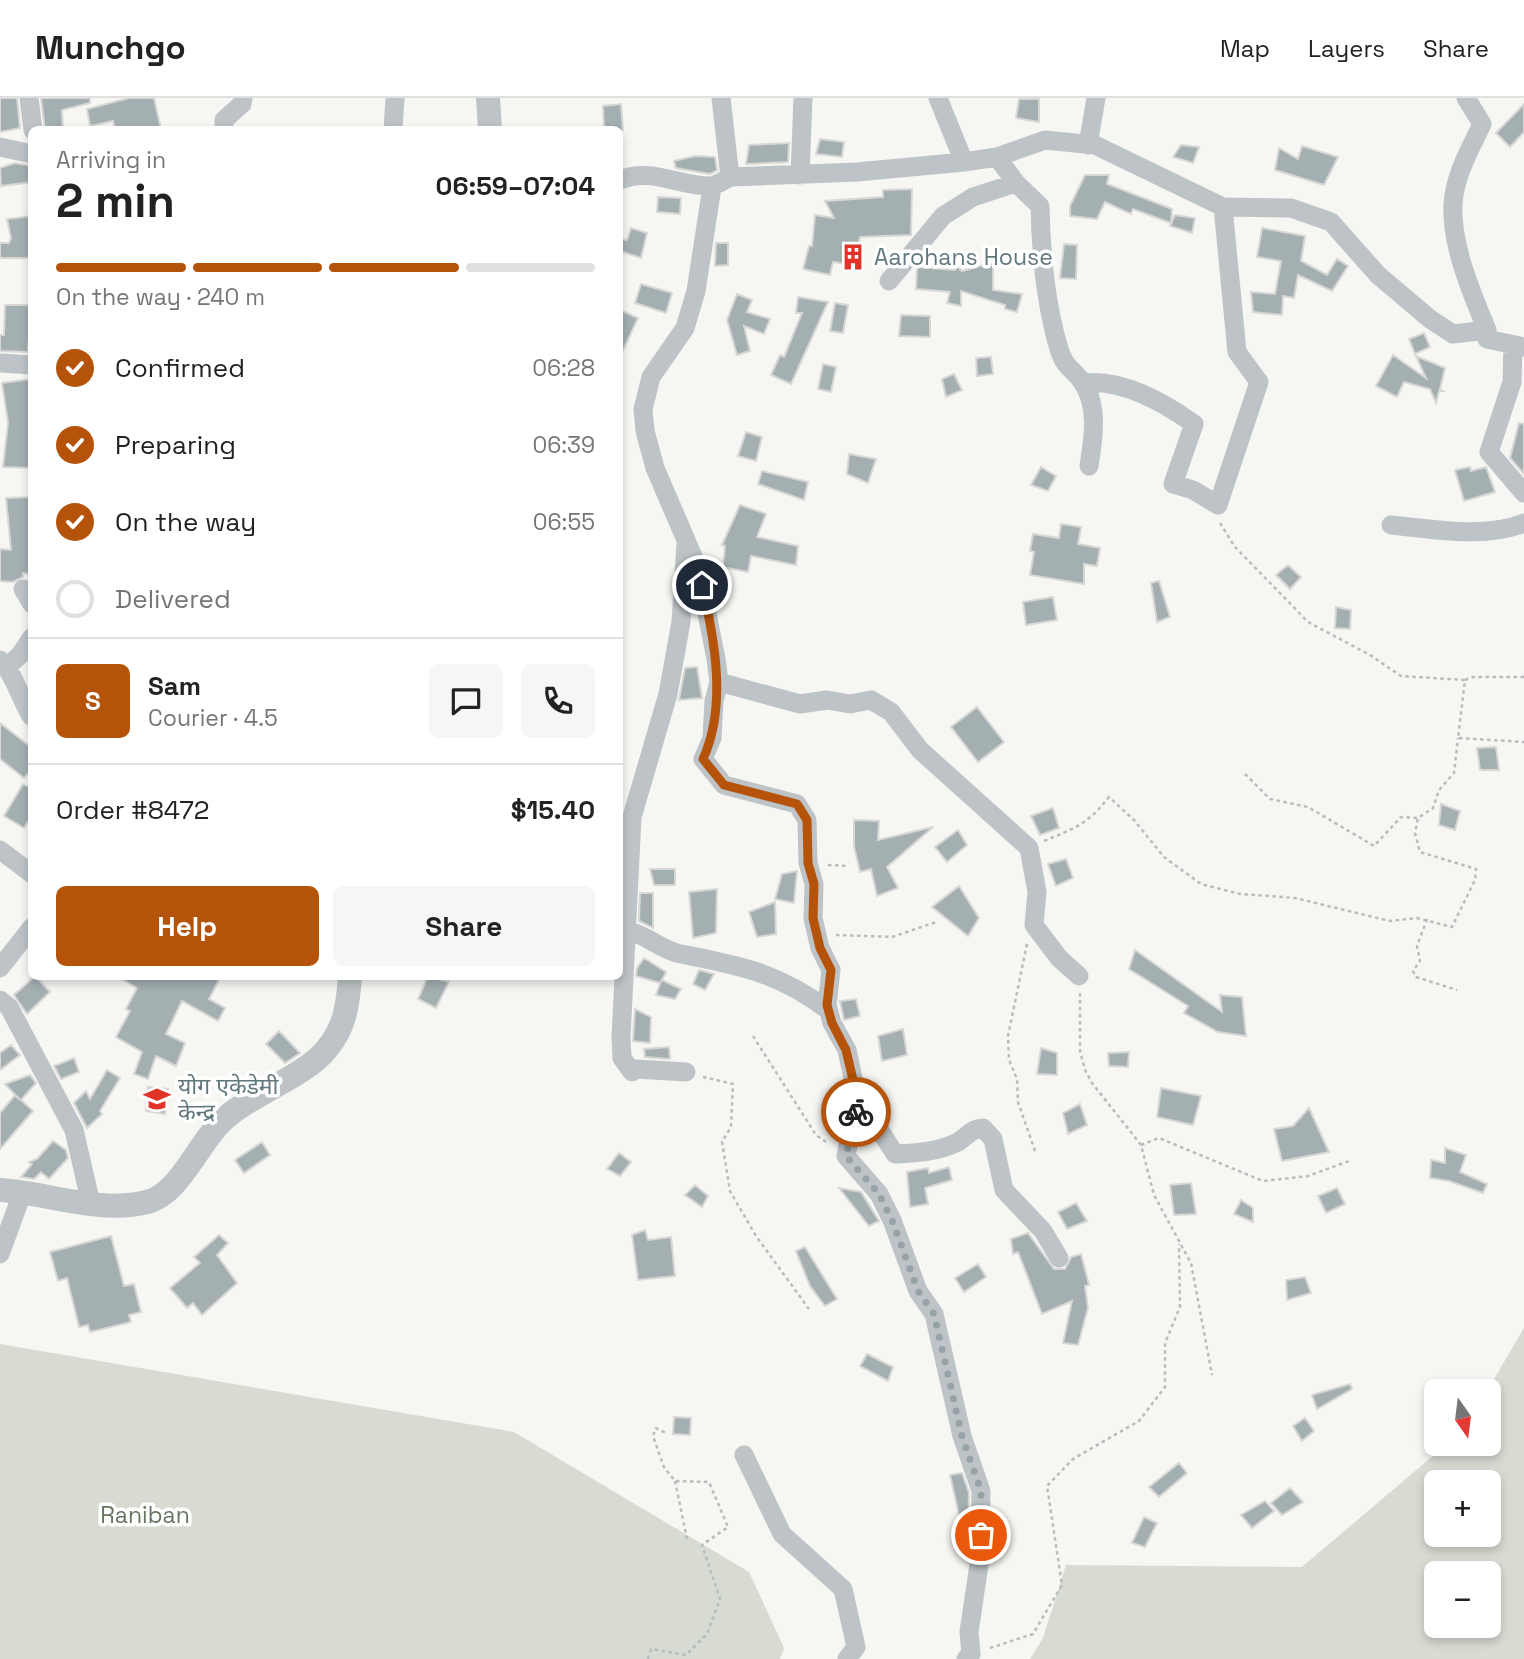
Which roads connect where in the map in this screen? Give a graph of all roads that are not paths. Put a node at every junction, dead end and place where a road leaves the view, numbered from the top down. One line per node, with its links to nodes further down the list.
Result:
1 (29, 98): 11 (street)
2 (243, 98): 12 (street)
3 (376, 98): 10 (street)
4 (488, 98): 14 (street)
5 (721, 98): 21 (street)
6 (803, 98): 20 (street)
7 (938, 98): 19 (street)
8 (1096, 98): 15 (street)
9 (1466, 98): 27 (street)
10 (395, 103): 13 (street)
11 (32, 126)
12 (225, 126)
13 (393, 126)
14 (491, 126)
15 (1088, 145): 18 (street); 25 (street)
16 (0, 147): 17 (street)
17 (28, 153)
18 (997, 156): 19 (street); 23 (street)
19 (964, 162): 20 (street)
20 (800, 175): 21 (street)
21 (730, 177): 24 (street)
22 (623, 179): 24 (street)
23 (1016, 183): 26 (street); 31 (street)
24 (712, 187): 36 (street)
25 (1223, 207): 27 (street); 31 (street)
26 (889, 281)
27 (1487, 330): 28 (street)
28 (1519, 346): 33 (street)
29 (0, 363): 30 (street)
30 (28, 365)
31 (1084, 383): 32 (street)
32 (1089, 467)
33 (1524, 493)
34 (1524, 523): 35 (street)
35 (1391, 525)
36 (686, 543): 39 (street); 43 (street)
37 (28, 643): 38 (street)
38 (4, 663): 40 (street)
39 (719, 682): 46 (street); 49 (street)
40 (28, 711)
41 (0, 850): 42 (street)
42 (28, 871)
43 (626, 930): 49 (street); 50 (street)
44 (28, 932): 45 (street)
45 (0, 968)
46 (1079, 976)
47 (350, 980): 53 (street)
48 (0, 1000): 53 (street)
49 (828, 1010): 51 (street)
50 (686, 1072)
51 (856, 1116): 55 (street); 57 (street)
52 (11, 1191): 53 (street); 54 (street)
53 (91, 1204)
54 (0, 1254)
55 (1059, 1258)
56 (744, 1455): 58 (street)
57 (968, 1656)
58 (847, 1659)

